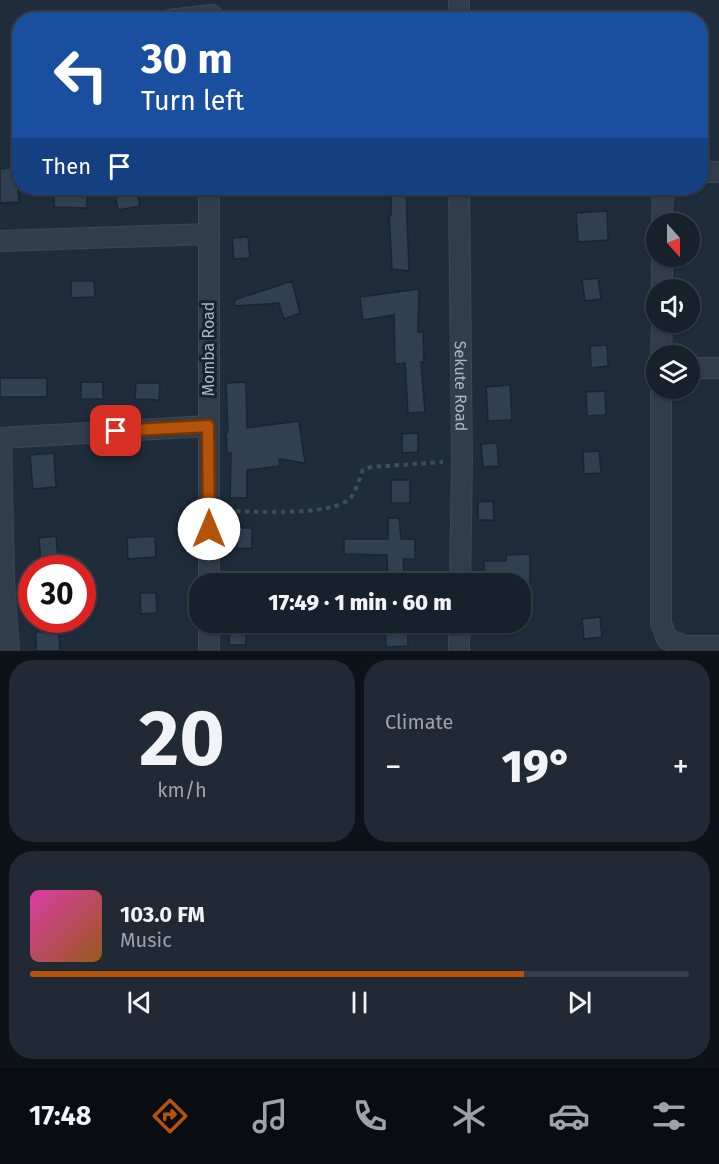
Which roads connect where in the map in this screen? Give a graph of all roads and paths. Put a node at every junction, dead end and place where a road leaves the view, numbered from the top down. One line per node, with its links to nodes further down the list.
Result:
1 (208, 195): 5 (street, Momba Road)
2 (459, 195): 12 (street, Sekute Road)
3 (663, 195): 4 (street)
4 (662, 213)
5 (208, 234): 6 (street); 10 (street, Momba Road)
6 (0, 241)
7 (700, 368): 8 (street)
8 (719, 368)
9 (661, 399): 18 (street)
10 (208, 426): 11 (street); 13 (street, Momba Road)
11 (1, 438): 19 (street)
12 (462, 460): 13 (path); 15 (street, Sekute Road)
13 (209, 511): 14 (street, Momba Road)
14 (209, 573)
15 (460, 573)
16 (209, 633): 20 (street)
17 (459, 633): 21 (street)
18 (719, 646)
19 (9, 651)
20 (209, 651)
21 (459, 651)

